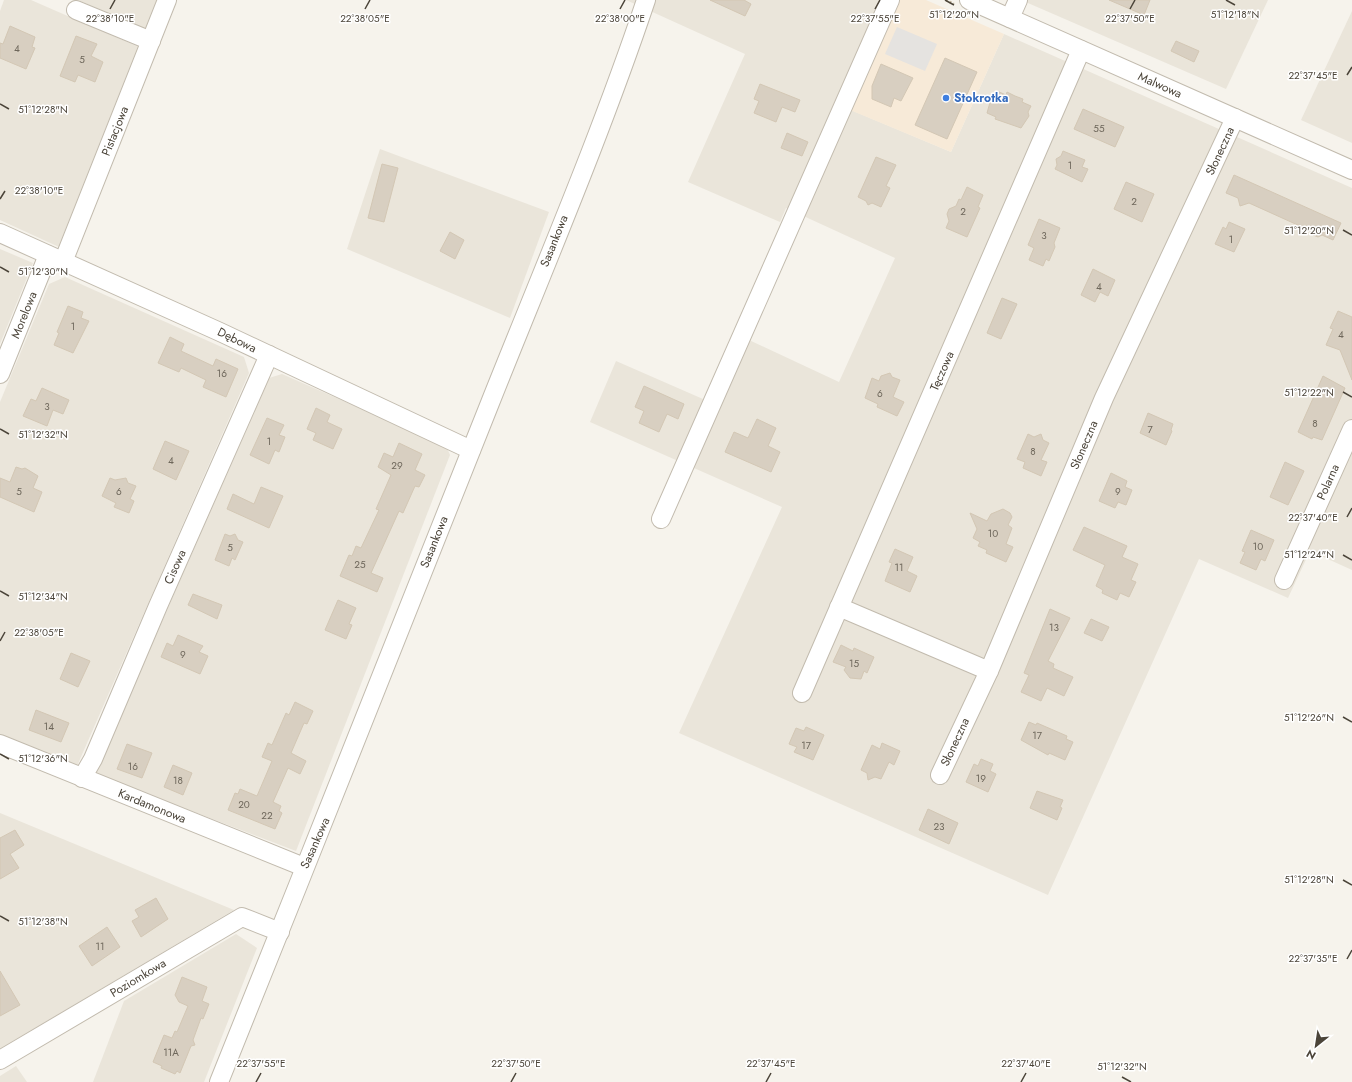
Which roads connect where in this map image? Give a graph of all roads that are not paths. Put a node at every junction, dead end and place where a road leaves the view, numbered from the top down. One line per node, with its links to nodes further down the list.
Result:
1 (167, 0): 8 (street, Pistacjowa)
2 (646, 0): 17 (street, Sasankowa)
3 (890, 0): 18 (street)
4 (969, 0): 7 (street, Malwowa)
5 (1018, 0): 7 (street)
6 (76, 10): 8 (street)
7 (1010, 18): 9 (street, Malwowa)
8 (151, 41): 13 (street, Pistacjowa)
9 (1081, 50): 10 (street, Malwowa); 20 (street, Tęczowa)
10 (1235, 118): 11 (street, Malwowa); 21 (street, Słoneczna)
11 (1352, 170)
12 (0, 233): 13 (street, Dębowa)
13 (56, 258): 14 (street, Dębowa); 15 (street, Morelowa)
14 (269, 356): 17 (street, Dębowa); 25 (street, Cisowa)
15 (0, 374)
16 (1352, 429): 19 (street, Polarna)
17 (471, 450): 26 (street, Sasankowa)
18 (661, 519)
19 (1284, 580)
20 (839, 607): 21 (street); 22 (street, Tęczowa)
21 (989, 671): 24 (street, Słoneczna)
22 (802, 693)
23 (0, 744): 25 (street, Kardamonowa)
24 (940, 775)
25 (82, 778): 26 (street, Kardamonowa)
26 (304, 867): 27 (street, Sasankowa)
27 (280, 932): 28 (street, Poziomkowa); 29 (street, Sasankowa)
28 (0, 1060)
29 (219, 1082)

